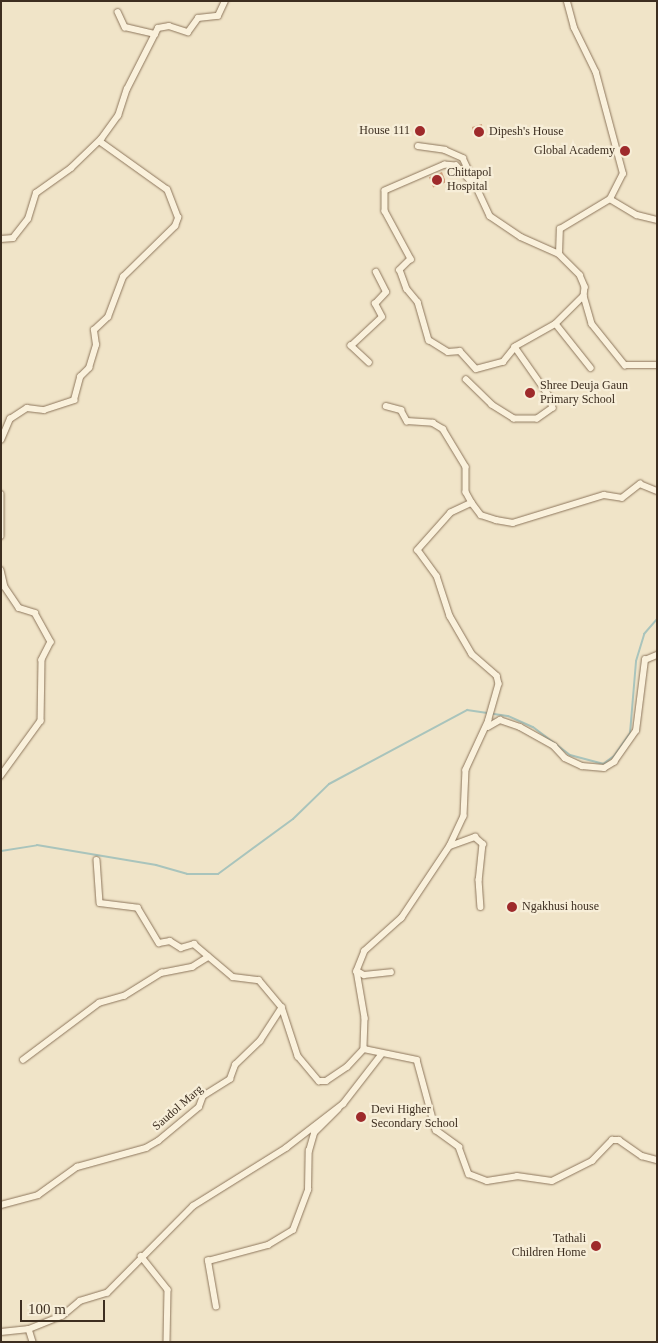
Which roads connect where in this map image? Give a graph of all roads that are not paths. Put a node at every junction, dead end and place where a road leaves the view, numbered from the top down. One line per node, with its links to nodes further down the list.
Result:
1 (225, 1): 4 (street)
2 (567, 1): 8 (street)
3 (118, 12): 4 (street)
4 (155, 34): 5 (street)
5 (100, 142): 10 (street); 21 (street)
6 (418, 146): 7 (street)
7 (475, 187): 11 (street); 15 (street)
8 (610, 199): 9 (street); 11 (street)
9 (657, 220)
10 (1, 239)
11 (559, 254): 13 (street)
12 (376, 272): 16 (street)
13 (584, 296): 14 (street); 17 (street)
14 (556, 324): 15 (street); 18 (street)
15 (515, 347): 19 (street)
16 (369, 363)
17 (657, 365)
18 (591, 368)
19 (466, 380)
20 (386, 406): 24 (street)
21 (1, 440)
22 (657, 491): 24 (street)
23 (1, 494): 25 (street)
24 (472, 503): 28 (street)
25 (1, 536)
26 (1, 570): 29 (street)
27 (657, 655): 28 (street)
28 (485, 730): 30 (street)
29 (1, 776)
30 (450, 846): 32 (street); 34 (street)
31 (97, 860): 33 (street)
32 (482, 907)
33 (208, 957): 36 (street); 39 (street)
34 (356, 971): 35 (street); 37 (street)
35 (391, 972)
36 (282, 1007): 37 (street); 42 (street, Saudol Marg)
37 (364, 1049): 38 (street)
38 (381, 1055): 40 (street); 41 (street)
39 (24, 1060)
40 (343, 1104): 43 (street); 44 (street)
41 (657, 1160)
42 (1, 1205)
43 (140, 1256): 45 (street); 48 (street)
44 (216, 1307)
45 (29, 1329): 46 (street); 47 (street)
46 (1, 1332)
47 (33, 1342)
48 (167, 1342)

